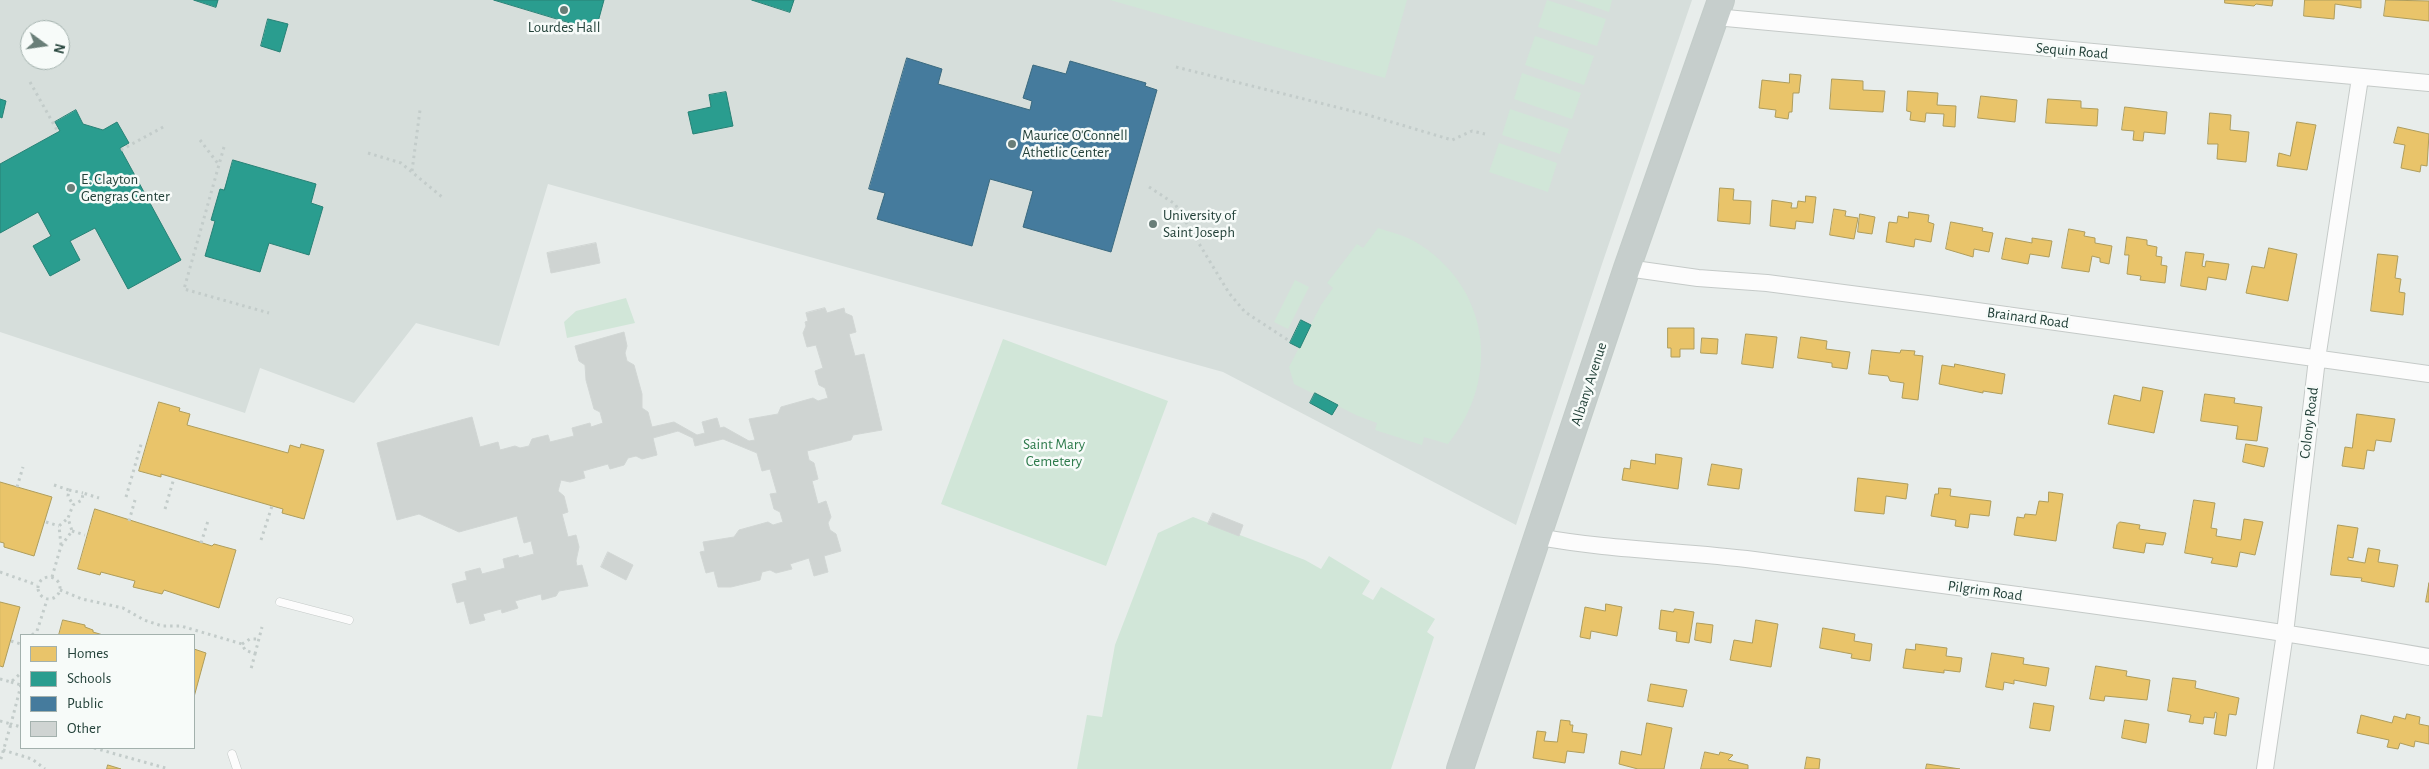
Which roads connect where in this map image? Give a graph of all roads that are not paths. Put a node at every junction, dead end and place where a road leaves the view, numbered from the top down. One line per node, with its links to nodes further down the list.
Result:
1 (1718, 8): 2 (street, Sequin Road); 4 (highway, Albany Avenue)
2 (2360, 78): 3 (street, Sequin Road); 5 (street, Colony Road)
3 (2429, 83)
4 (1627, 268): 5 (street, Brainard Road); 7 (highway, Albany Avenue)
5 (2317, 359): 6 (street, Brainard Road); 10 (street, Colony Road)
6 (2429, 374)
7 (1539, 537): 10 (street, Pilgrim Road); 14 (highway, Albany Avenue)
8 (280, 602): 9 (lane)
9 (349, 620)
10 (2285, 633): 11 (street, Pilgrim Road); 15 (street, Colony Road)
11 (2429, 657)
12 (232, 754): 13 (lane)
13 (237, 769)
14 (1460, 769)
15 (2265, 769)

